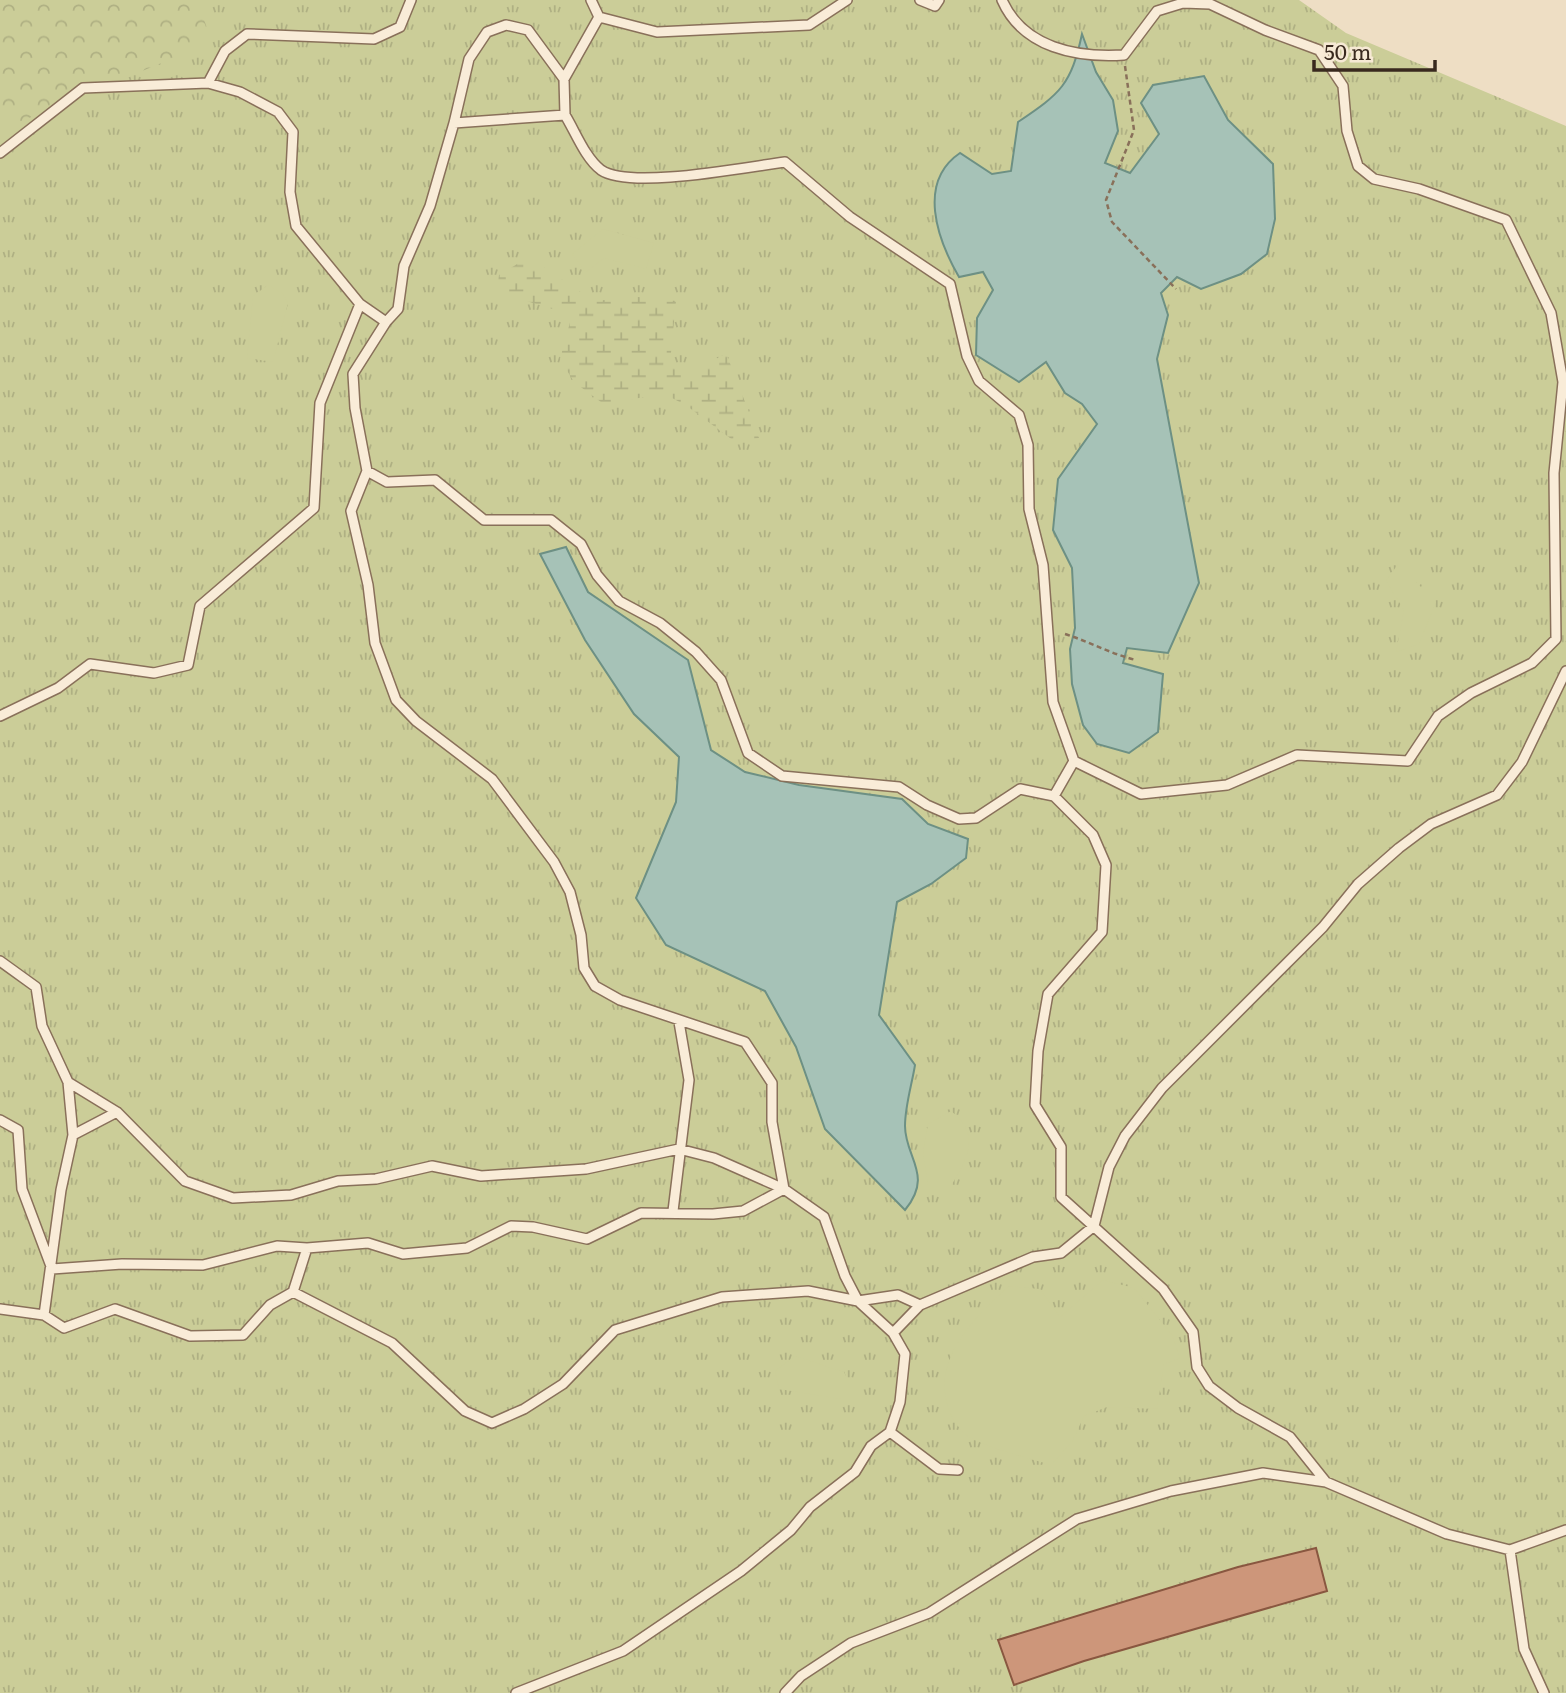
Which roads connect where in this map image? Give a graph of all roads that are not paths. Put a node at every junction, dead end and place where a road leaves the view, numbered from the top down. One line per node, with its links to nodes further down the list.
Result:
1 (411, 0): 9 (lane)
2 (591, 0): 7 (lane)
3 (847, 0): 7 (lane)
4 (920, 0): 5 (lane)
5 (939, 0)
6 (1002, 0): 18 (lane)
7 (599, 17): 8 (lane)
8 (564, 79): 10 (lane); 11 (lane)
9 (208, 83): 12 (lane); 13 (lane)
10 (565, 114): 11 (lane); 18 (lane)
11 (454, 123): 14 (lane)
12 (0, 153)
13 (360, 304): 14 (lane); 17 (lane)
14 (386, 322): 15 (lane)
15 (367, 471): 19 (lane); 21 (lane)
16 (1566, 671): 29 (lane)
17 (0, 716)
18 (1074, 761): 19 (lane)
19 (1054, 796): 29 (lane)
20 (0, 961): 22 (lane)
21 (679, 1022): 26 (lane); 27 (lane)
22 (68, 1082): 23 (lane); 25 (lane)
23 (117, 1112): 25 (lane); 26 (lane)
24 (0, 1120): 31 (lane)
25 (73, 1135): 31 (lane)
26 (679, 1149): 27 (lane); 28 (lane)
27 (784, 1189): 28 (lane); 33 (lane)
28 (673, 1211): 30 (lane)
29 (1094, 1226): 34 (lane); 40 (lane)
30 (307, 1248): 31 (lane); 32 (lane)
31 (52, 1269): 36 (lane)
32 (293, 1292): 33 (lane); 36 (lane)
33 (858, 1301): 34 (lane); 37 (lane)
34 (920, 1306): 37 (lane)
35 (0, 1309): 36 (lane)
36 (44, 1315)
37 (893, 1333): 38 (lane)
38 (890, 1432): 39 (lane); 43 (lane)
39 (958, 1470)
40 (1326, 1482): 42 (lane); 44 (lane)
41 (1566, 1530): 42 (lane)
42 (1510, 1550): 45 (lane)
43 (516, 1693)
44 (785, 1693)
45 (1544, 1693)

